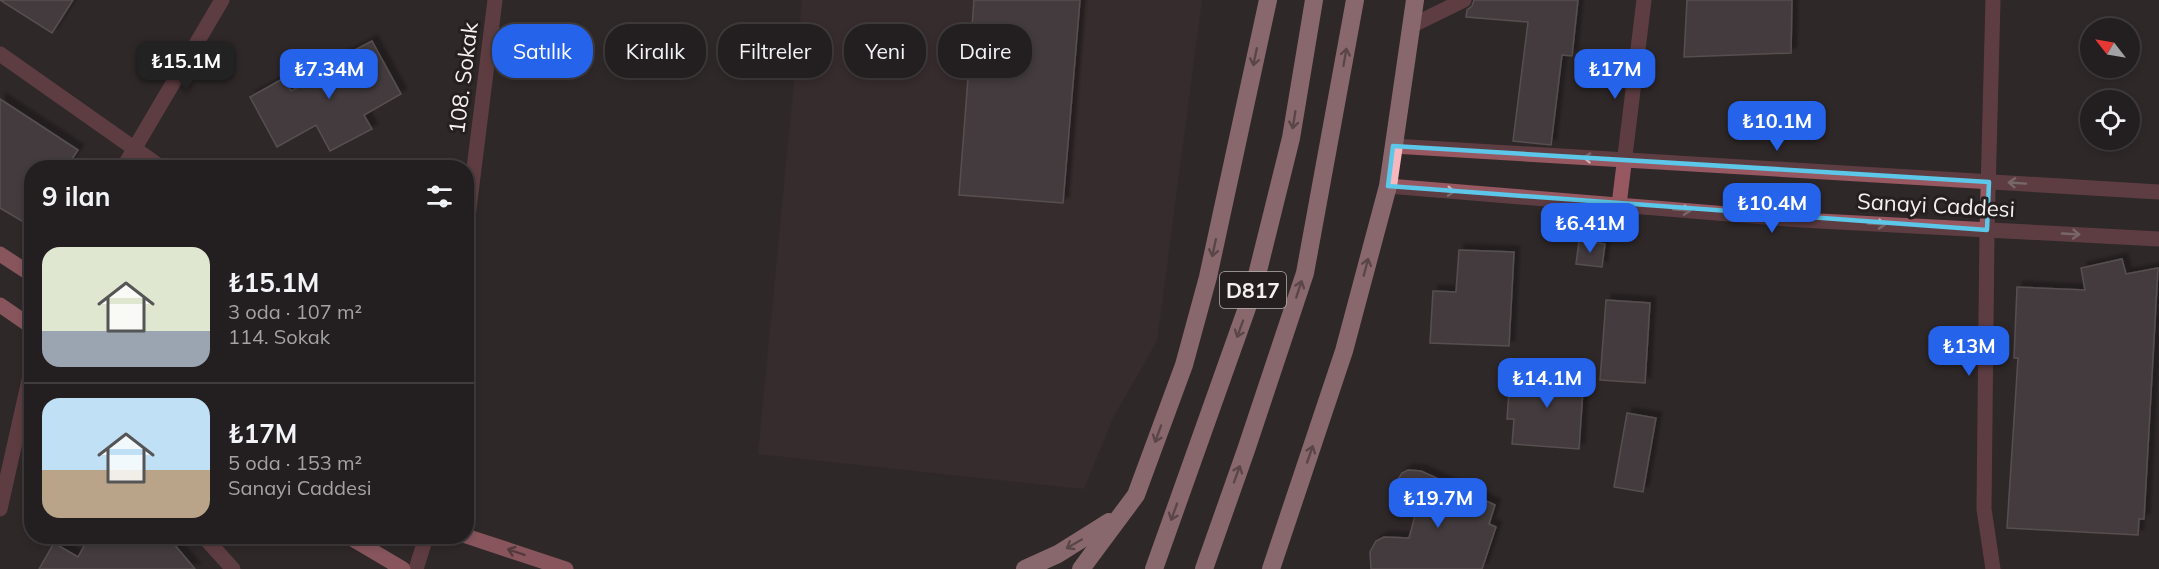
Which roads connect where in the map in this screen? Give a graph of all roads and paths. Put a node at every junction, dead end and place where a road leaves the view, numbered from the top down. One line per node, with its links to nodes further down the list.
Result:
1 (222, 0): 13 (street)
2 (495, 0): 17 (street, 108. Sokak)
3 (1268, 0): 29 (highway, one-way to 29)
4 (1314, 0): 41 (highway, D817, one-way to 41)
5 (1355, 0): 42 (highway, D817, one-way to 5)
6 (1415, 0): 10 (highway)
7 (1464, 0): 10 (street)
8 (1644, 0): 14 (street)
9 (1993, 0): 18 (street)
10 (1411, 26): 12 (highway)
11 (0, 54): 13 (street)
12 (1393, 146): 14 (street, Sanayi Caddesi, one-way to 12); 19 (highway)
13 (134, 149): 15 (street); 16 (street)
14 (1624, 159): 18 (street, Sanayi Caddesi); 21 (street)
15 (128, 160)
16 (150, 160)
17 (474, 168)
18 (1989, 182): 20 (street, Sanayi Caddesi, one-way to 18); 22 (street)
19 (1388, 186): 21 (street, Sanayi Caddesi, one-way to 21); 43 (highway, one-way to 19)
20 (2159, 192)
21 (1618, 205): 22 (street, Sanayi Caddesi, one-way to 22)
22 (1987, 230): 23 (street, Sanayi Caddesi, one-way to 23); 44 (street)
23 (2159, 239)
24 (0, 254): 25 (main road)
25 (24, 270)
26 (0, 305): 27 (main road)
27 (24, 322)
28 (24, 404): 30 (street)
29 (1136, 495): 39 (highway, one-way to 39); 40 (highway)
30 (0, 509)
31 (474, 539): 38 (main road, one-way to 31)
32 (210, 544): 35 (street)
33 (361, 544): 36 (main road)
34 (424, 544): 37 (street)
35 (232, 569)
36 (403, 569)
37 (416, 569)
38 (566, 569)
39 (1025, 569)
40 (1081, 569)
41 (1154, 569)
42 (1204, 569)
43 (1271, 569)
44 (1994, 569)

